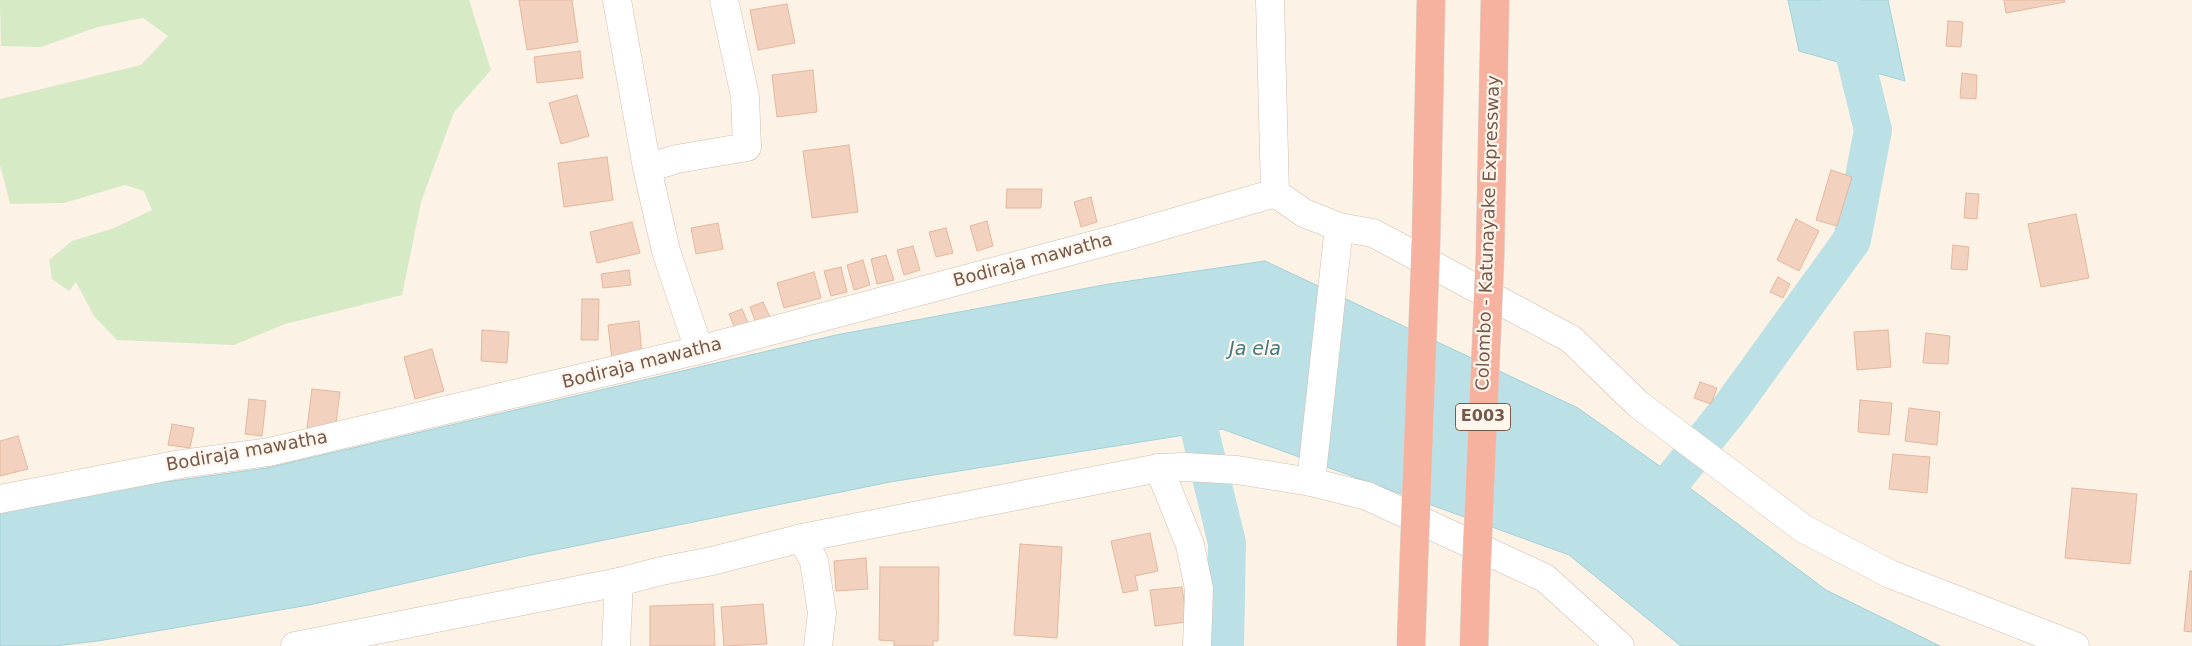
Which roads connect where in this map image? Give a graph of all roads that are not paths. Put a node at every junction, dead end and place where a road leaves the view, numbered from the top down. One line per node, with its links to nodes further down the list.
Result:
1 (617, 0): 6 (street)
2 (724, 0): 6 (street)
3 (1270, 0): 7 (street)
4 (1432, 0): 19 (highway, bridge)
5 (1495, 0): 20 (highway, Colombo - Katunayake Expressway / E003, bridge)
6 (647, 168): 9 (street)
7 (1275, 193): 8 (street); 9 (street, Bodiraja mawatha)
8 (1339, 227): 11 (street); 22 (street)
9 (699, 350): 12 (street, Bodiraja mawatha)
10 (1159, 468): 11 (street); 13 (street); 18 (street)
11 (1311, 482): 21 (street)
12 (0, 499)
13 (802, 538): 14 (street); 17 (street)
14 (619, 582): 15 (street); 16 (street)
15 (296, 646)
16 (616, 646)
17 (818, 646)
18 (1197, 646)
19 (1410, 646)
20 (1474, 646)
21 (1620, 646)
22 (2075, 646)

